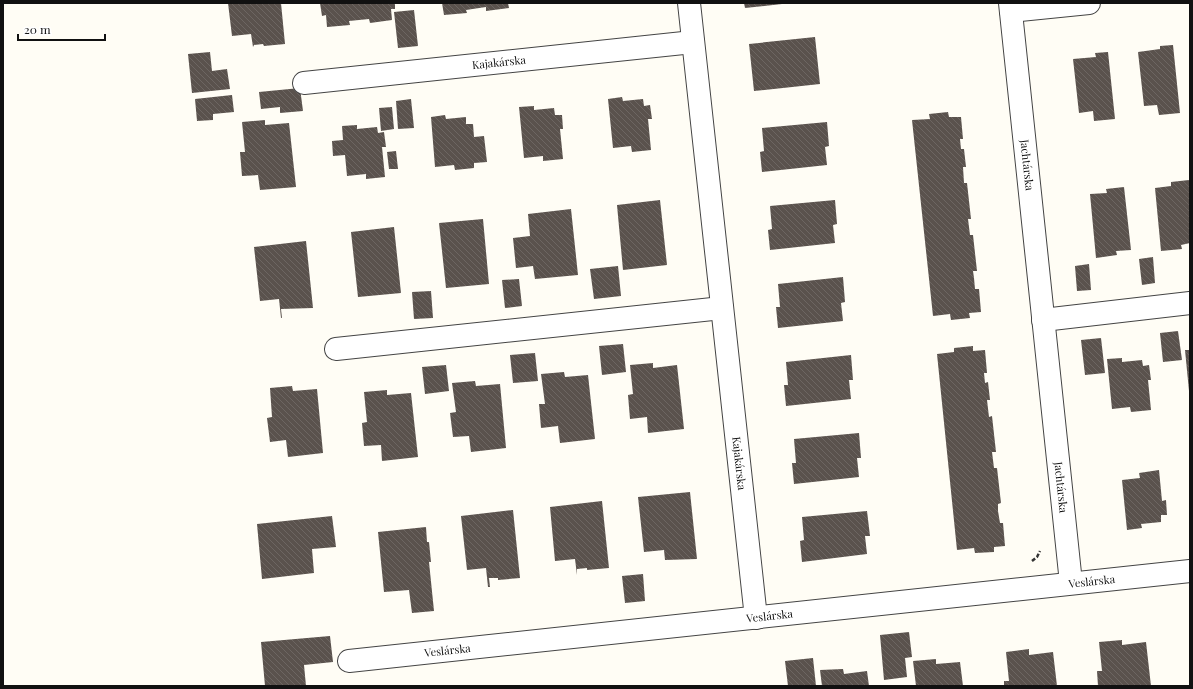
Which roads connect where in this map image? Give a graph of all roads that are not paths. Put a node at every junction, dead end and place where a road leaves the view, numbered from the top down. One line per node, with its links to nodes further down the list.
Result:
1 (689, 3): 4 (street, Kajakárska)
2 (1089, 3): 3 (street, Jachtárska)
3 (1010, 7): 8 (street, Jachtárska)
4 (693, 42): 5 (street, Kajakárska); 7 (street, Kajakárska)
5 (304, 83)
6 (1190, 303): 8 (street)
7 (722, 308): 9 (street); 12 (street, Kajakárska)
8 (1043, 320): 11 (street, Jachtárska)
9 (336, 349)
10 (1190, 571): 11 (street, Veslárska)
11 (1071, 584): 12 (street, Veslárska)
12 (756, 618): 13 (street, Veslárska)
13 (350, 661)

